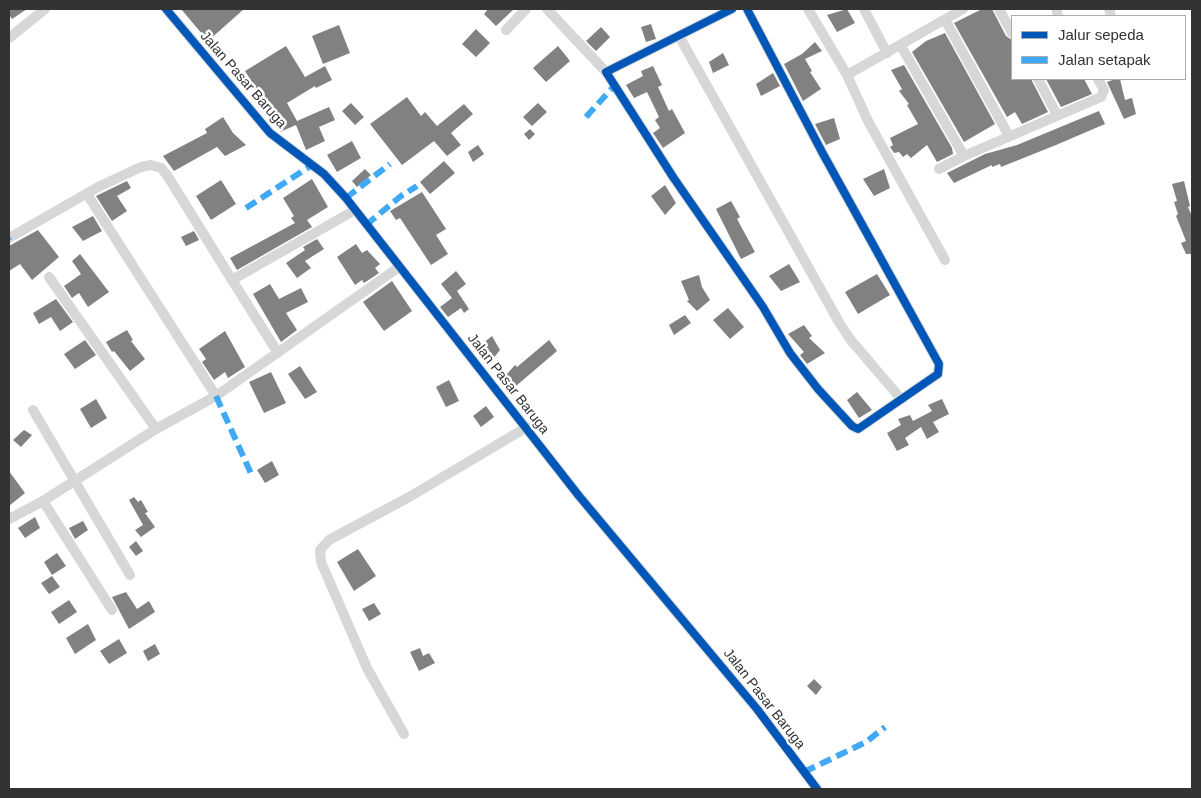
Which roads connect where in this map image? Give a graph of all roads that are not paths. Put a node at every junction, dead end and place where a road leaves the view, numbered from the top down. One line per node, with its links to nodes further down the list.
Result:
1 (44, 9): 15 (street)
2 (526, 9): 12 (street)
3 (547, 9): 18 (street)
4 (732, 9): 14 (street)
5 (747, 9): 35 (street)
6 (808, 9): 19 (street)
7 (864, 9): 17 (street)
8 (963, 9): 11 (street)
9 (998, 9): 13 (street)
10 (170, 10): 27 (street, Jalan Pasar Baruga)
11 (945, 20): 16 (street); 23 (street)
12 (506, 30)
13 (1011, 31)
14 (679, 36): 18 (street); 35 (street)
15 (9, 38)
16 (901, 46): 17 (street); 24 (street)
17 (887, 52): 19 (street)
18 (606, 72): 35 (street)
19 (846, 75): 29 (street)
20 (1039, 80): 22 (street)
21 (1099, 80): 22 (street)
22 (1057, 115): 23 (street)
23 (1010, 136): 24 (street)
24 (964, 156): 25 (street)
25 (939, 169)
26 (86, 194): 28 (street); 32 (street); 34 (street)
27 (355, 210): 30 (street, Jalan Pasar Baruga); 32 (street)
28 (9, 238)
29 (945, 260)
30 (399, 266): 33 (street); 37 (street, Jalan Pasar Baruga)
31 (49, 277): 38 (street)
32 (232, 280): 33 (street)
33 (278, 353): 34 (street)
34 (216, 396): 38 (street)
35 (902, 399)
36 (33, 410): 39 (street)
37 (527, 426): 44 (street); 45 (street, Jalan Pasar Baruga)
38 (156, 429): 39 (street)
39 (73, 481): 40 (street); 42 (street)
40 (43, 500): 41 (street); 43 (street)
41 (9, 520)
42 (130, 575)
43 (112, 610)
44 (404, 734)
45 (817, 789)

